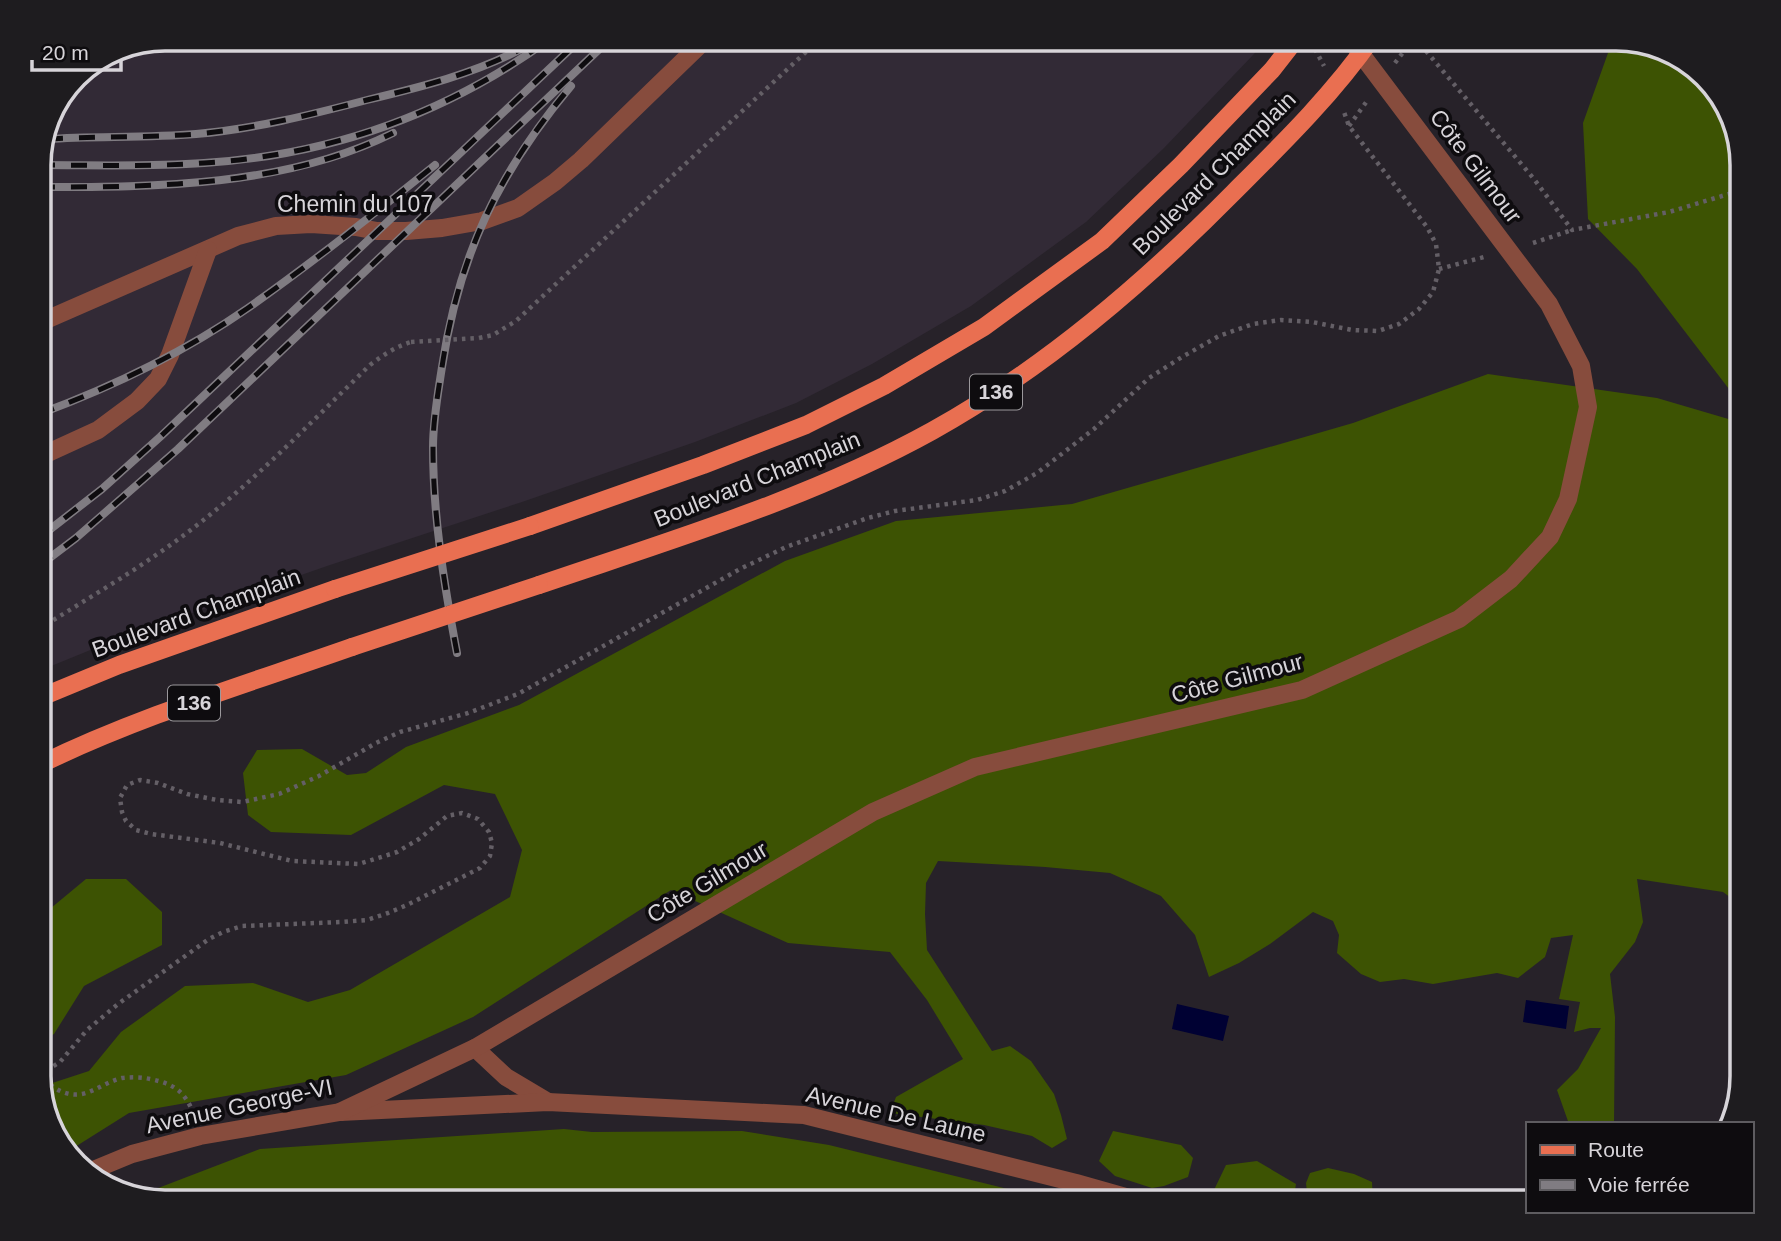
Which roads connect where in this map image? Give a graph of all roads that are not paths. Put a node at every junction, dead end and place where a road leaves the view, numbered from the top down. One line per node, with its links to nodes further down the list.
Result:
1 (694, 51): 6 (street, Chemin du 107)
2 (1287, 51): 9 (main road, Boulevard Champlain, bridge)
3 (1359, 51): 5 (street, Côte Gilmour)
4 (1363, 51): 5 (main road, Boulevard Champlain / 136)
5 (1361, 54): 10 (main road, Boulevard Champlain / 136, bridge); 11 (street, Côte Gilmour)
6 (208, 250): 7 (street, Chemin du 107); 8 (street)
7 (51, 318)
8 (51, 451)
9 (51, 693)
10 (51, 759)
11 (475, 1048): 12 (street, Avenue De Laune); 13 (street, Avenue George-VI)
12 (548, 1102): 13 (street, Avenue De Laune); 15 (street, Avenue De Laune)
13 (340, 1112): 14 (street, Avenue George-VI)
14 (98, 1168)
15 (1101, 1190)

